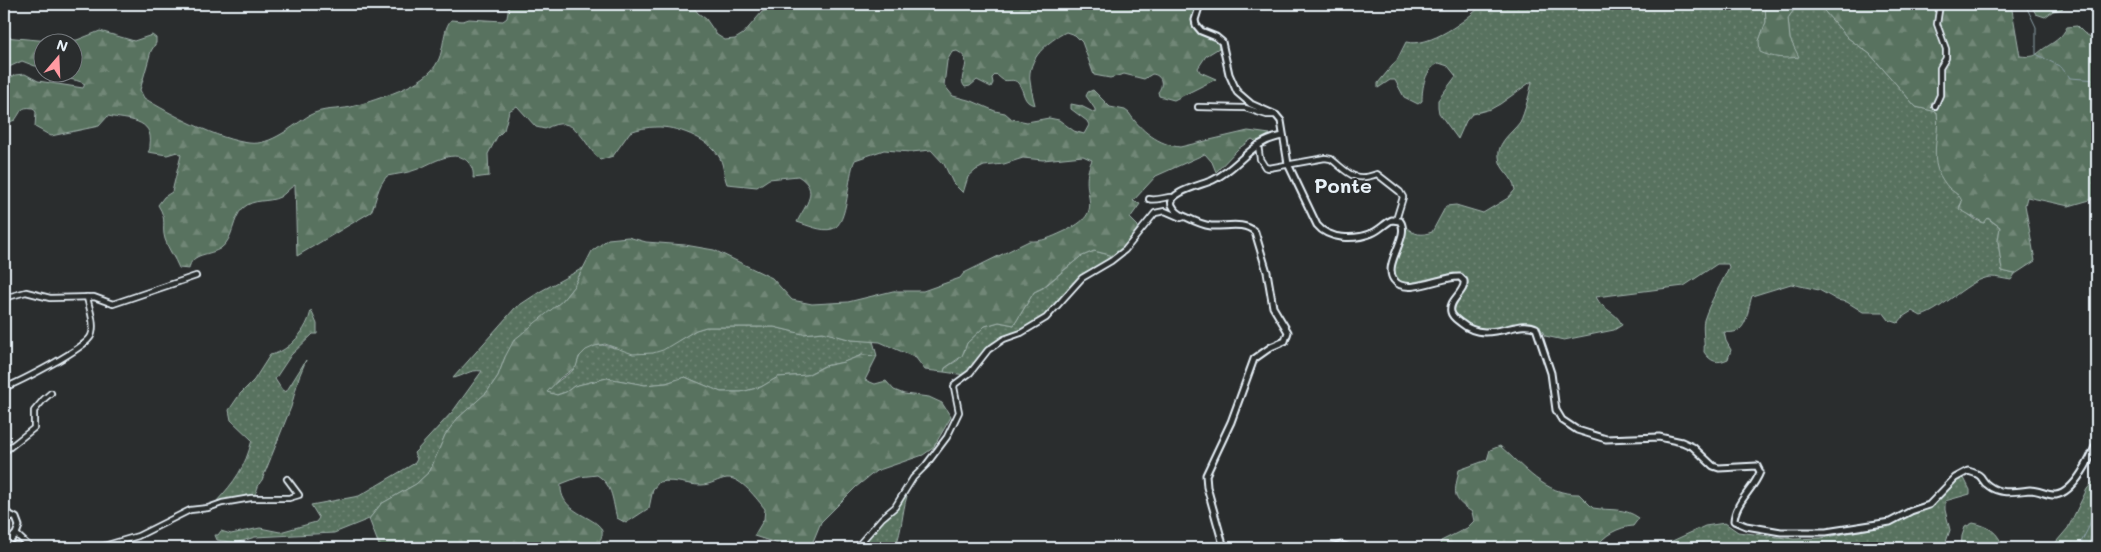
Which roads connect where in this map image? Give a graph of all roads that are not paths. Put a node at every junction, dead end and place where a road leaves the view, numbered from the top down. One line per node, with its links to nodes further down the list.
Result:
1 (1200, 4): 7 (street)
2 (1940, 4): 5 (street)
3 (2094, 4): 4 (street)
4 (2097, 15)
5 (1935, 106)
6 (1198, 107): 7 (street)
7 (1276, 115): 8 (street)
8 (1283, 136): 9 (street); 10 (street)
9 (1258, 145): 10 (street); 11 (street)
10 (1288, 164): 14 (street); 14 (street)
11 (1172, 197): 12 (street); 13 (street)
12 (1149, 200)
13 (1184, 217): 28 (street); 29 (street)
14 (1396, 220): 20 (street)
15 (196, 276): 16 (street)
16 (87, 297): 17 (street); 18 (street)
17 (4, 298)
18 (4, 388)
19 (51, 393): 21 (street)
20 (2097, 442)
21 (4, 452)
22 (287, 478): 27 (street)
23 (4, 512): 24 (street)
24 (16, 534): 25 (street); 26 (street)
25 (4, 547)
26 (31, 548)
27 (97, 548)
28 (856, 548)
29 (1224, 548)
30 (1331, 548): 31 (street)
31 (1350, 548)

